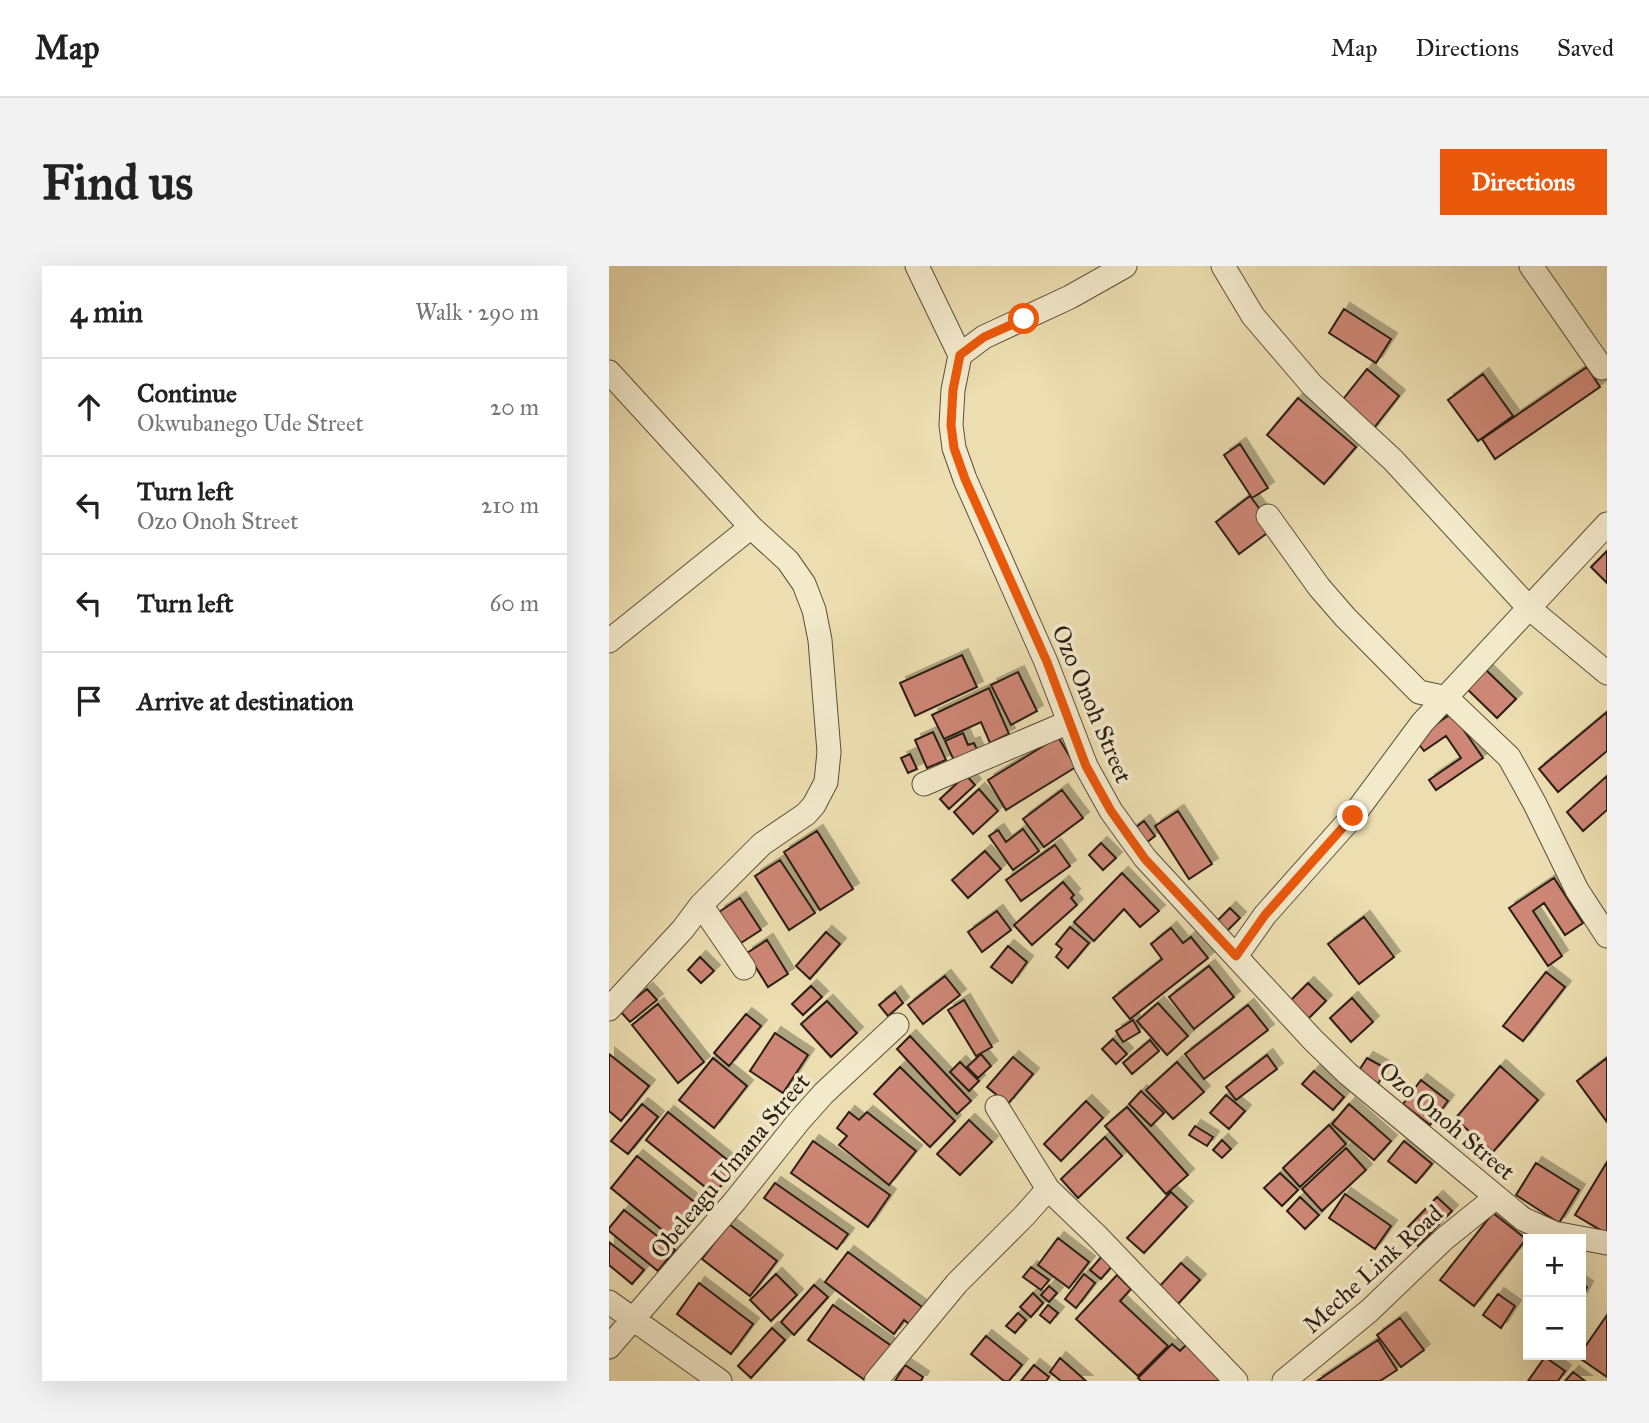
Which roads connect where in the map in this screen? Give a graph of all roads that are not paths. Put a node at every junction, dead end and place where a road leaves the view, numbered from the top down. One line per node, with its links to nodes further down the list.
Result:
1 (917, 266): 5 (street)
2 (1125, 266): 5 (street)
3 (1223, 266): 11 (street)
4 (1531, 266): 6 (street)
5 (960, 355): 15 (street, Ozo Onoh Street)
6 (1602, 368)
7 (609, 372): 10 (street)
8 (1268, 516): 14 (street)
9 (1607, 524): 11 (street)
10 (751, 527): 12 (street); 17 (street)
11 (1529, 608): 13 (street); 14 (street)
12 (609, 642)
13 (1607, 673)
14 (1447, 698): 18 (street); 19 (street)
15 (1069, 722): 16 (street); 19 (street, Ozo Onoh Street)
16 (924, 784)
17 (701, 905): 20 (street); 21 (street)
18 (1607, 936)
19 (1236, 956): 25 (street, Ozo Onoh Street)
20 (744, 968)
21 (609, 1009)
22 (897, 1024): 28 (street, Obeleagu Umana Street)
23 (997, 1107): 24 (street)
24 (1048, 1189): 31 (street); 32 (street)
25 (1496, 1197): 26 (street, Ozo Onoh Street); 33 (street, Meche Link Road)
26 (1607, 1243)
27 (609, 1302): 28 (street)
28 (635, 1320): 29 (street, Obeleagu Umana Street); 30 (street)
29 (609, 1347)
30 (720, 1381)
31 (876, 1381)
32 (1236, 1381)
33 (1285, 1381)

